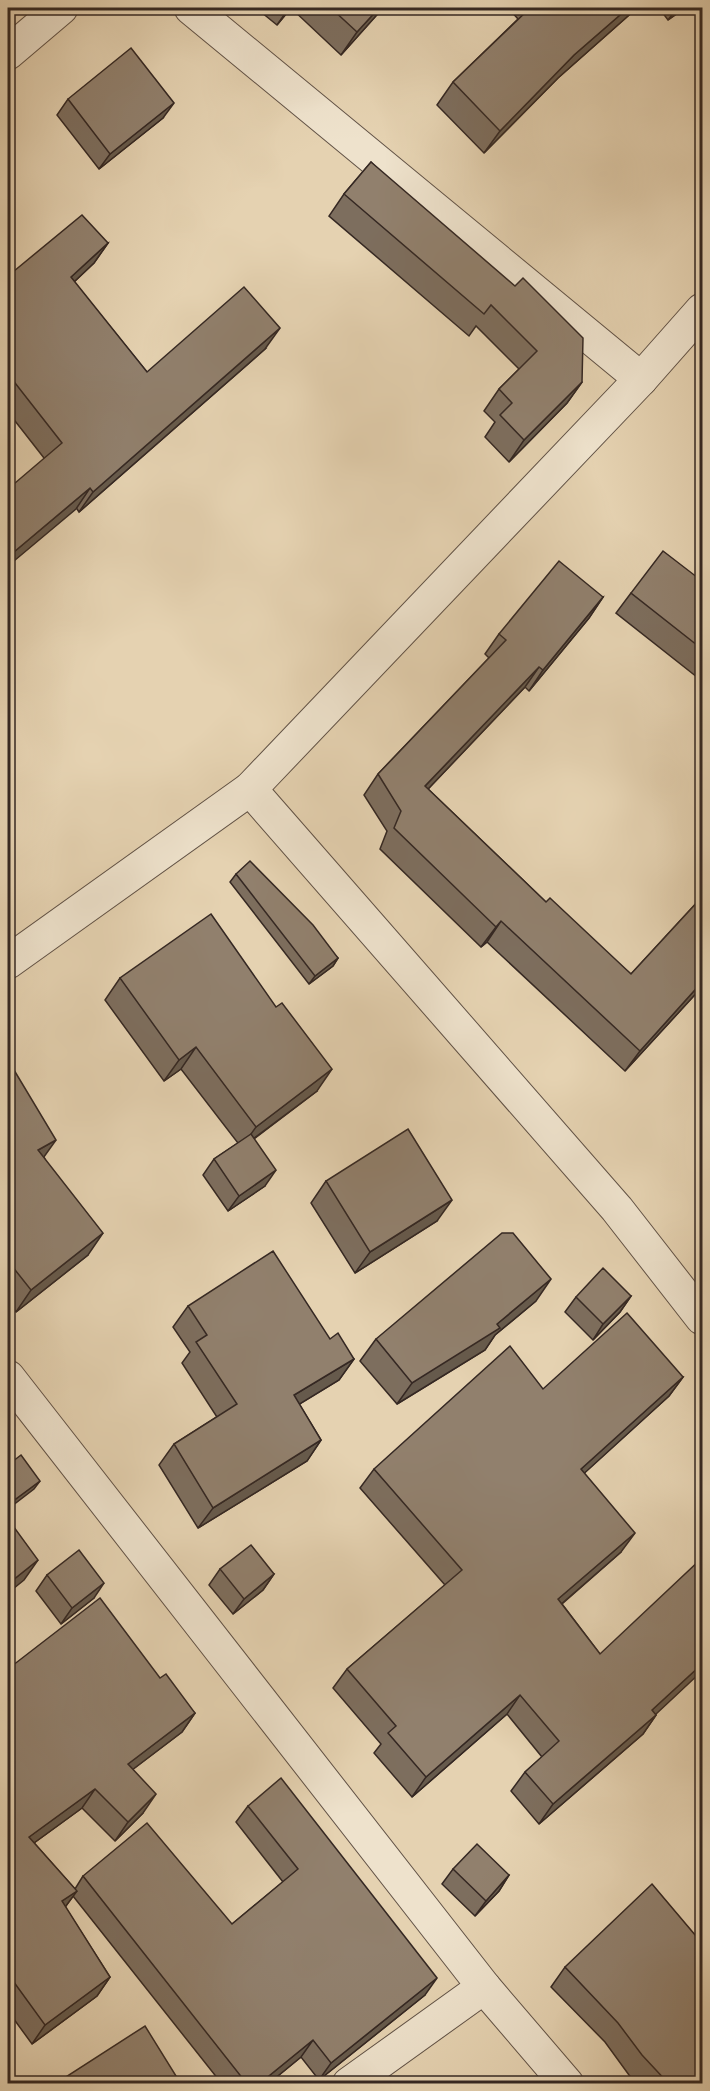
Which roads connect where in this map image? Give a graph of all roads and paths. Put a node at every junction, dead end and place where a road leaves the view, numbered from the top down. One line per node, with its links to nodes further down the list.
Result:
1 (61, 8): 3 (street)
2 (191, 8): 5 (street)
3 (8, 53)
4 (702, 310): 5 (street)
5 (641, 378): 6 (street)
6 (250, 789): 7 (street); 8 (street)
7 (8, 962)
8 (702, 1318)
9 (8, 1377): 10 (street)
10 (484, 1987): 11 (street); 12 (street)
11 (349, 2084)
12 (567, 2084)

